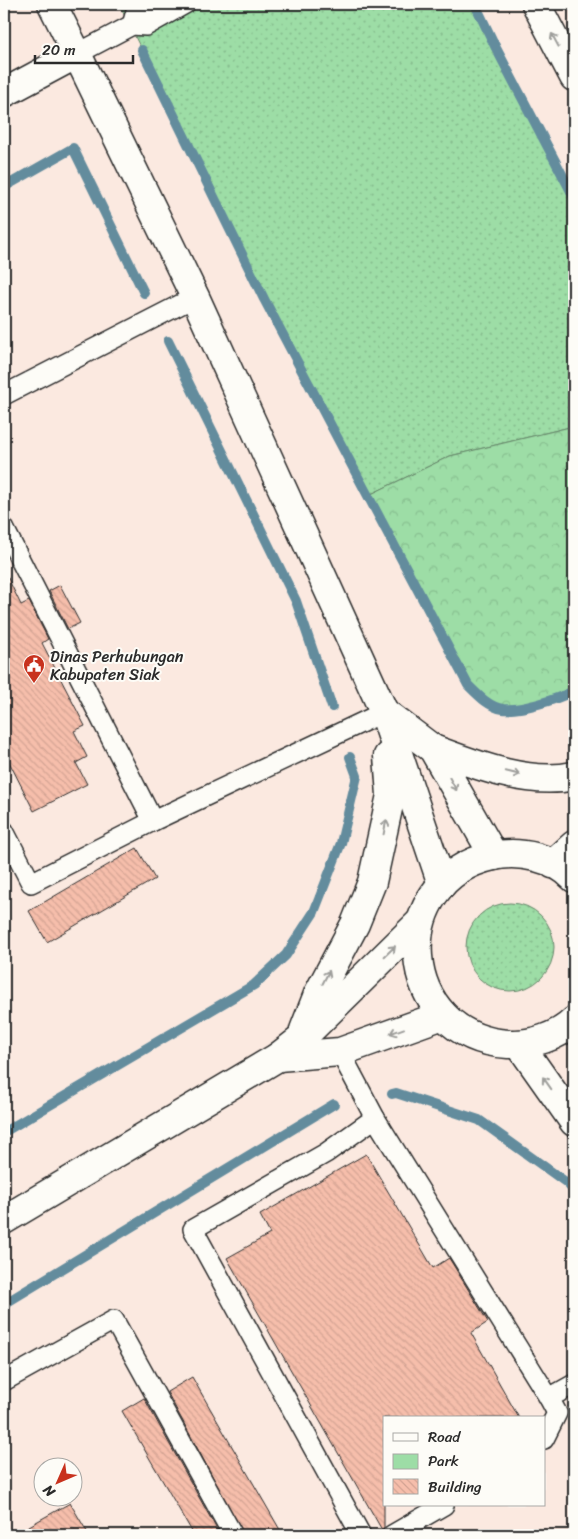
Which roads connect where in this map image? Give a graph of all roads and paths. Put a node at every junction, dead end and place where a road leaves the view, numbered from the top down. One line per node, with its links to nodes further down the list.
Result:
1 (52, 4): 6 (street)
2 (149, 4): 5 (lane)
3 (185, 4): 5 (lane)
4 (536, 4): 7 (street, one-way to 4)
5 (132, 25): 6 (lane)
6 (77, 54): 8 (street); 9 (street)
7 (574, 77)
8 (4, 93)
9 (195, 297): 10 (lane); 12 (street)
10 (4, 394)
11 (4, 528): 15 (lane)
12 (384, 712): 13 (street); 15 (lane); 20 (street); 24 (street, one-way to 12)
13 (433, 749): 14 (street, one-way to 14); 18 (street, one-way to 18)
14 (574, 776)
15 (153, 821): 16 (lane)
16 (4, 832)
17 (574, 845): 19 (street)
18 (494, 856): 19 (street); 20 (street)
19 (564, 871)
20 (442, 884): 21 (street)
21 (420, 922): 22 (street); 24 (street, one-way to 21)
22 (443, 1015): 25 (street); 26 (street, one-way to 26)
23 (574, 1021): 25 (street)
24 (301, 1038): 27 (street)
25 (519, 1044): 29 (street, one-way to 25)
26 (340, 1052): 27 (street); 28 (lane)
27 (278, 1057): 30 (street)
28 (375, 1118): 33 (lane); 37 (lane)
29 (574, 1122)
30 (4, 1220)
31 (4, 1381): 36 (lane)
32 (574, 1384): 33 (lane)
33 (549, 1398): 34 (lane)
34 (546, 1435)
35 (442, 1506): 38 (lane)
36 (233, 1535)
37 (361, 1535)
38 (392, 1535)

